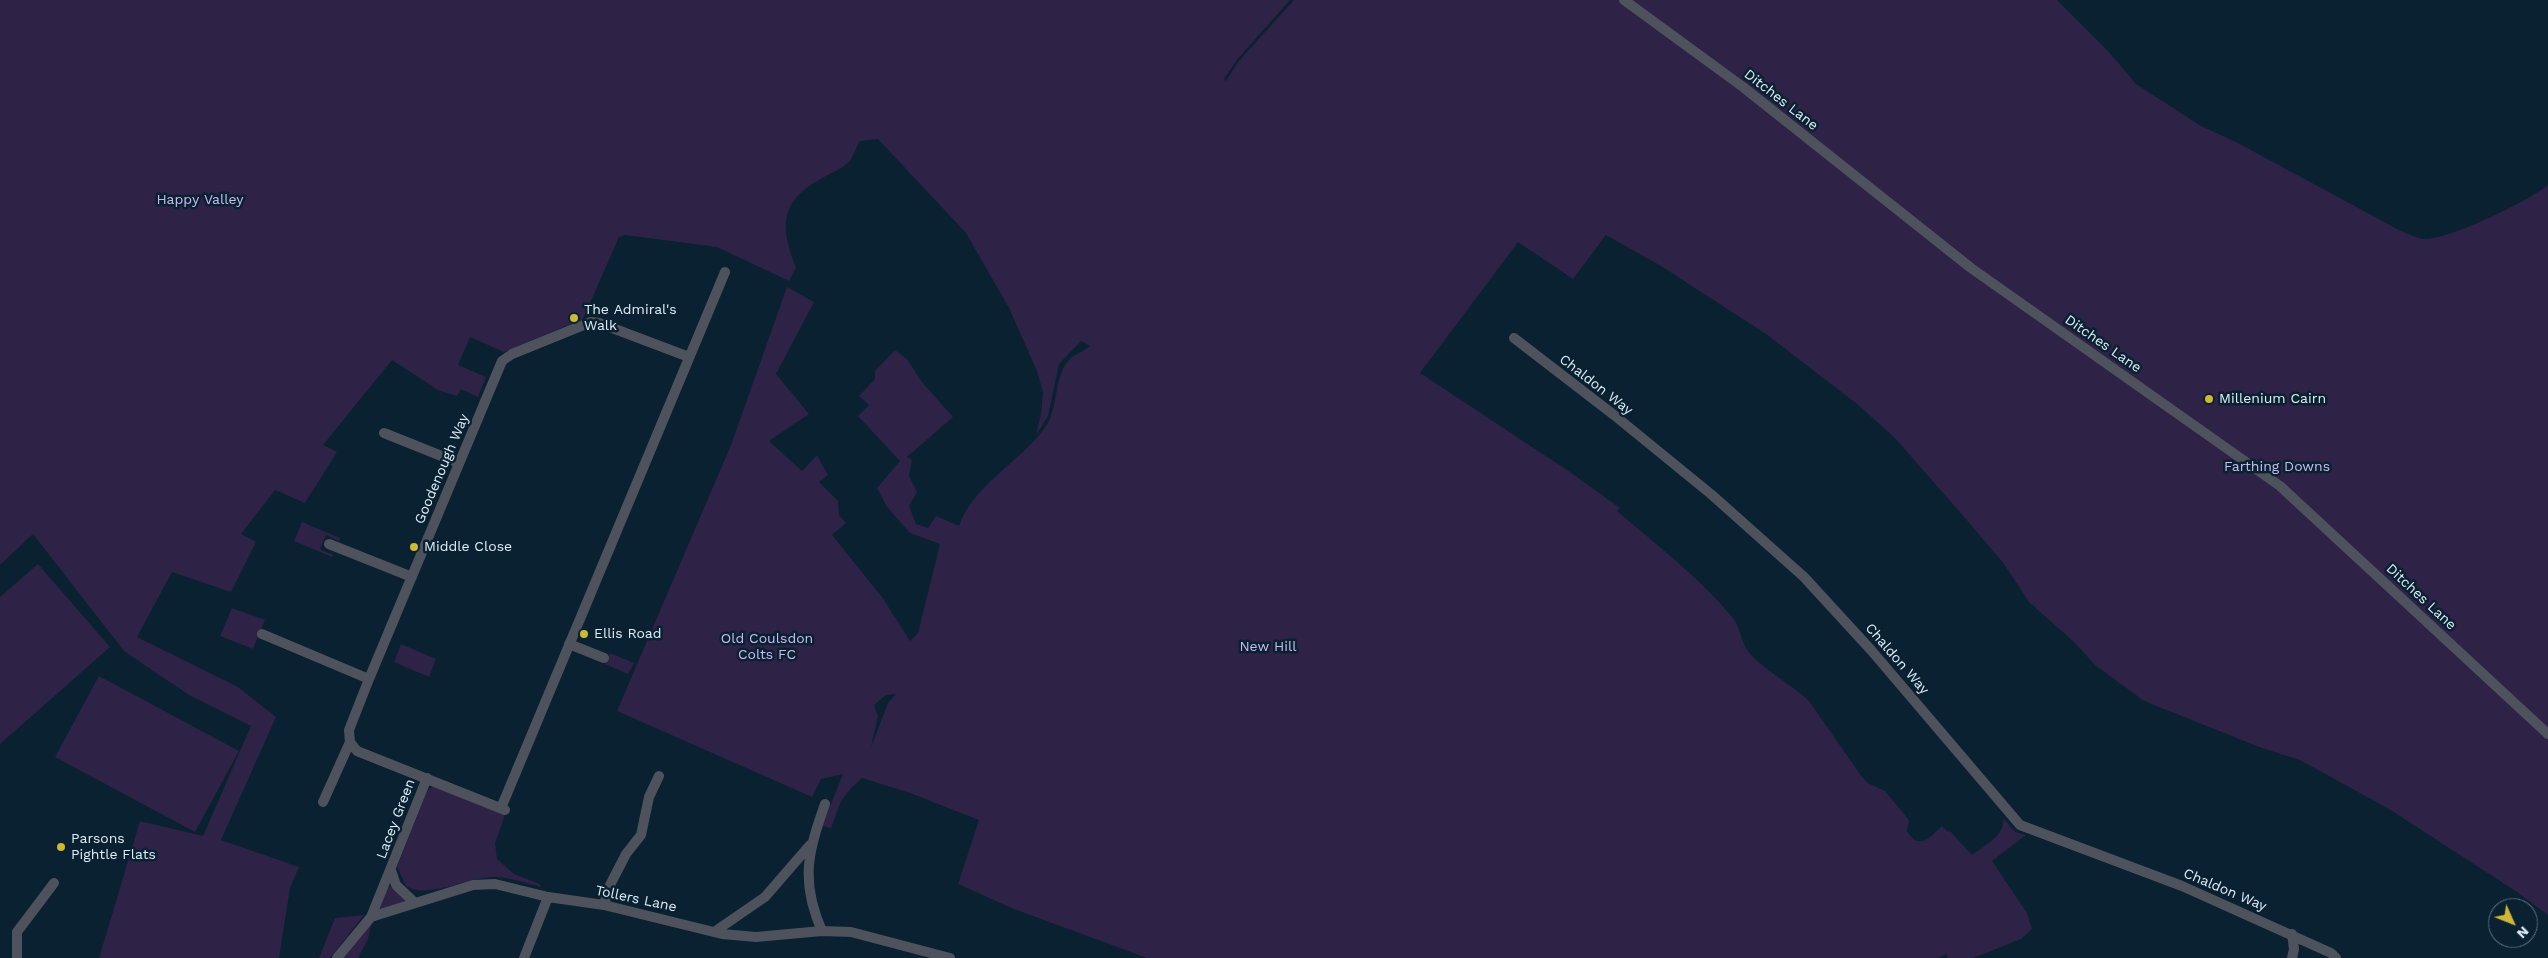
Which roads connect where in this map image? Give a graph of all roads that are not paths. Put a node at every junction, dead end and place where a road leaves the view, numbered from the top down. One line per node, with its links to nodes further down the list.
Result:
1 (1624, 0): 13 (street, Ditches Lane)
2 (724, 272): 4 (street)
3 (1514, 338): 28 (street, Chaldon Way)
4 (689, 357): 6 (street, Goodenough Way); 10 (street)
5 (384, 433): 6 (street)
6 (459, 463): 8 (street, Goodenough Way)
7 (329, 544): 8 (street)
8 (412, 577): 12 (street, Goodenough Way)
9 (262, 634): 12 (street)
10 (569, 644): 11 (street); 16 (street, Lacey Green)
11 (604, 658)
12 (369, 679): 14 (street, Goodenough Way)
13 (2548, 734)
14 (350, 742): 16 (street, Lacey Green); 17 (street, Goodenough Way)
15 (659, 776): 24 (street)
16 (427, 778): 20 (street, Lacey Green)
17 (323, 802)
18 (825, 804): 19 (street)
19 (810, 845): 26 (street); 27 (street)
20 (390, 870): 23 (street, Lacey Green); 25 (street, Lacey Green)
21 (54, 883): 30 (street)
22 (548, 897): 23 (street, Tollers Lane); 24 (street, Tollers Lane); 32 (street)
23 (415, 903): 25 (street, Tollers Lane)
24 (604, 905): 27 (street, Tollers Lane)
25 (371, 917): 31 (street)
26 (822, 930): 27 (street, Tollers Lane); 29 (street, Tollers Lane)
27 (714, 932)
28 (2292, 934): 34 (street); 35 (street, Chaldon Way)
29 (938, 956): 33 (street, Tollers Lane)
30 (17, 958)
31 (337, 958)
32 (524, 958)
33 (950, 958)
34 (2292, 958)
35 (2336, 958)

